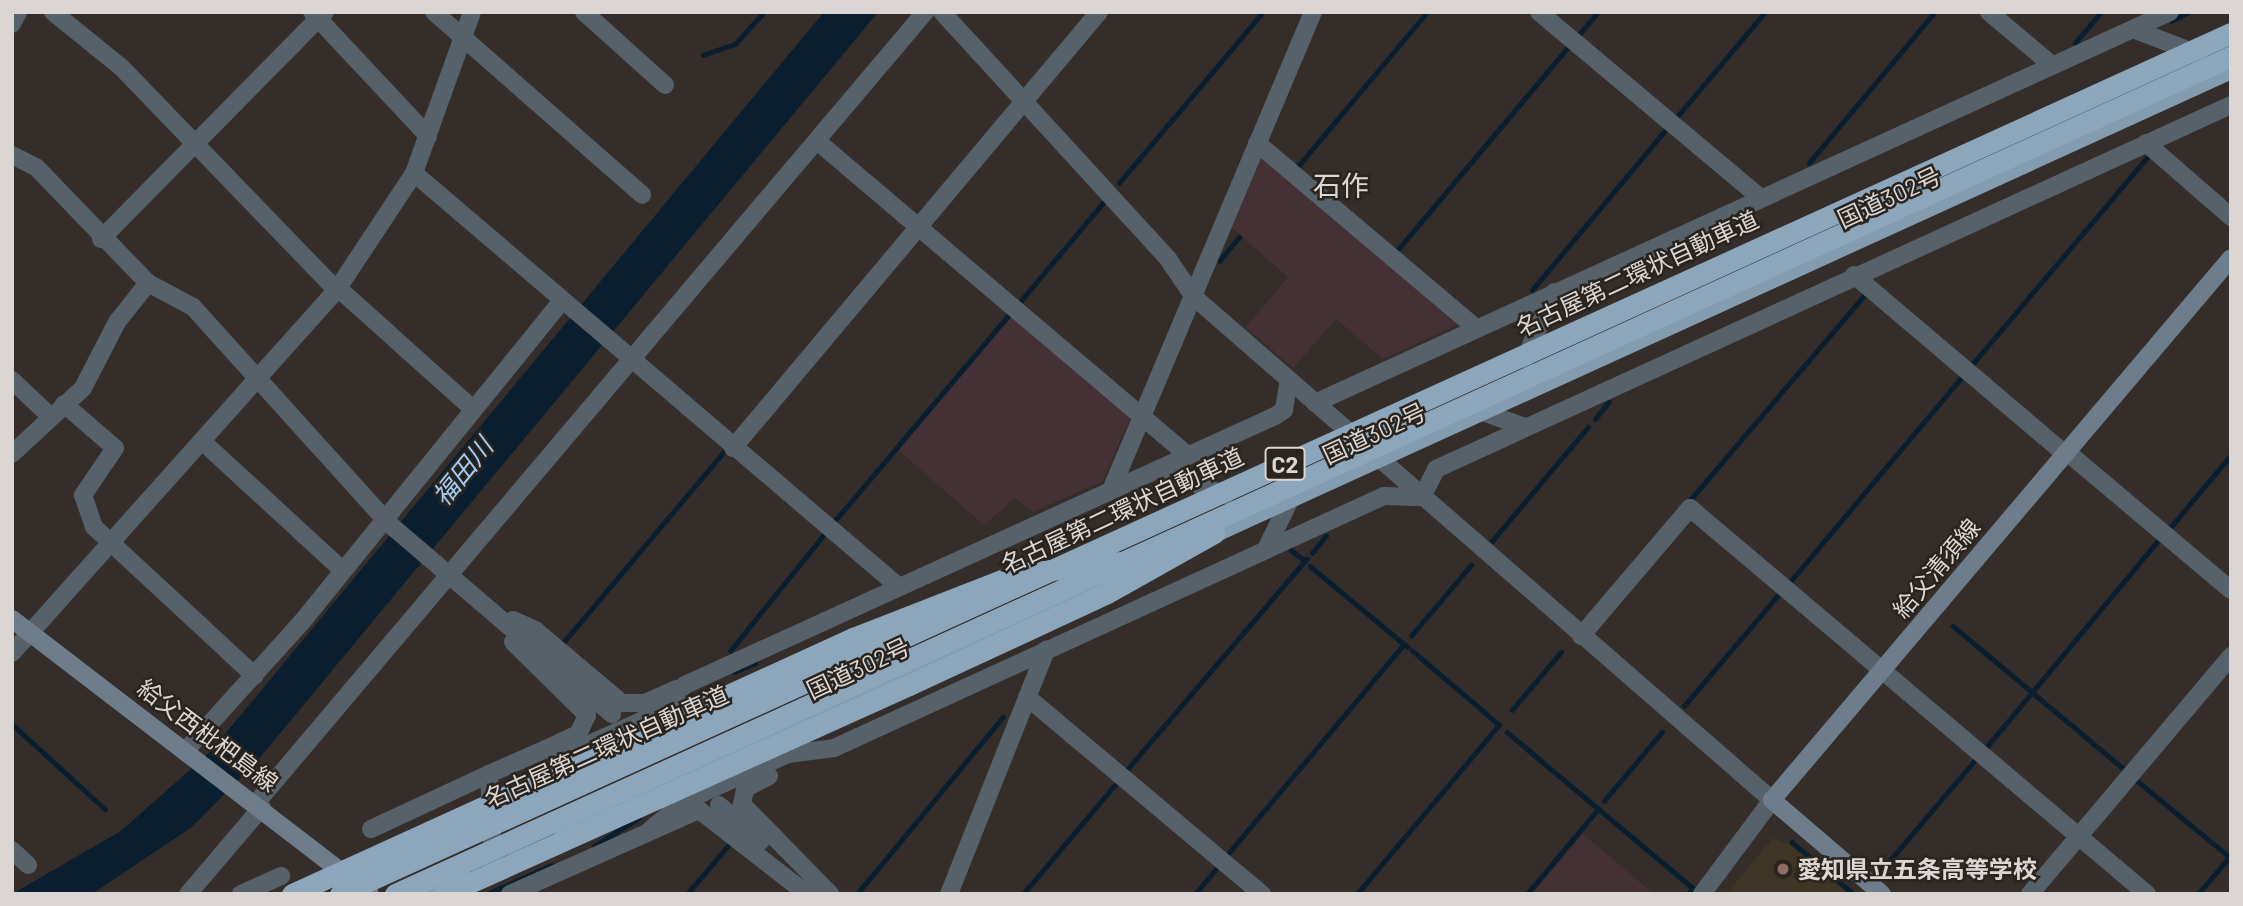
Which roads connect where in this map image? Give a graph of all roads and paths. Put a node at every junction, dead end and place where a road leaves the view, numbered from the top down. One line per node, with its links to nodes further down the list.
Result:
1 (19, 12): 14 (street)
2 (53, 12): 26 (street)
3 (434, 12): 17 (street)
4 (472, 12): 17 (street)
5 (584, 12): 21 (street)
6 (925, 12): 25 (street)
7 (942, 12): 22 (street)
8 (1099, 12): 22 (street)
9 (1313, 12): 27 (street)
10 (1539, 12): 32 (street)
11 (1989, 12): 19 (street)
12 (2170, 12): 15 (street)
13 (319, 14): 24 (street); 26 (street)
14 (12, 24)
15 (2133, 29): 19 (street); 20 (street)
16 (2231, 33): 105 (highway, 名古屋第二環状自動車道 / C2, bridge)
17 (464, 38): 24 (street); 31 (street)
18 (2231, 56): 107 (highway, 名古屋第二環状自動車道 / C2, bridge)
19 (2052, 65): 32 (street)
20 (2231, 68): 48 (highway, 国道302号)
21 (665, 85)
22 (1026, 100): 34 (street); 41 (street)
23 (2231, 105): 28 (street)
24 (428, 136): 30 (street)
25 (817, 141): 34 (street); 44 (street)
26 (198, 142): 35 (street); 39 (street)
27 (1257, 143): 41 (street); 43 (street)
28 (2146, 143): 33 (street); 37 (street)
29 (12, 155): 35 (street)
30 (414, 173): 39 (street); 42 (street)
31 (642, 195)
32 (1761, 198): 40 (street)
33 (2231, 217)
34 (918, 228): 53 (street); 56 (street)
35 (100, 239): 38 (street)
36 (2231, 258): 57 (main road, 給父清須線)
37 (1854, 275): 54 (street); 57 (street)
38 (148, 283): 45 (street); 51 (street)
39 (337, 289): 45 (street); 50 (street)
40 (1554, 292): 43 (street); 48 (street)
41 (1194, 297): 47 (street); 53 (street)
42 (563, 303): 44 (street); 50 (street)
43 (1477, 329): 49 (street)
44 (630, 359): 56 (street); 72 (street)
45 (260, 375): 55 (street); 66 (street)
46 (12, 380): 51 (street)
47 (1289, 380): 49 (street); 59 (street)
48 (1509, 398): 52 (highway, 国道302号)
49 (1315, 403): 60 (street)
50 (473, 409): 66 (street)
51 (57, 410): 58 (street); 68 (street)
52 (1480, 411): 54 (street); 60 (highway, 国道302号)
53 (1140, 414): 59 (street); 62 (street)
54 (1525, 427): 63 (street)
55 (202, 441): 68 (street); 71 (street)
56 (733, 448): 73 (street)
57 (2066, 453): 74 (street); 82 (main road, 給父清須線)
58 (12, 454)
59 (1189, 456): 61 (street)
60 (1378, 458): 63 (street); 64 (highway, 国道302号)
61 (1157, 470): 62 (street); 65 (street)
62 (1111, 490): 73 (street)
63 (1422, 497): 69 (street); 78 (street)
64 (1291, 498): 65 (highway, 国道302号); 69 (street)
65 (1265, 509): 67 (highway, 国道302号)
66 (386, 520): 72 (street); 83 (street)
67 (1213, 533): 70 (highway, 国道302号); 109 (highway, bridge)
68 (111, 543): 77 (street); 83 (street)
69 (1266, 549): 79 (street)
70 (1153, 560): 97 (highway, 国道302号); 102 (highway, bridge)
71 (337, 565)
72 (446, 576): 75 (street); 92 (street)
73 (899, 587): 84 (street)
74 (2231, 590)
75 (491, 610): 84 (street); 86 (street); 89 (street)
76 (12, 619): 77 (main road, 給父西枇杷島線)
77 (31, 633): 80 (street); 88 (main road, 給父西枇杷島線)
78 (1581, 636): 82 (street); 91 (street)
79 (1046, 650): 85 (street); 87 (street)
80 (12, 653)
81 (2231, 656): 96 (street)
82 (1882, 670): 91 (main road, 給父清須線); 96 (street)
83 (255, 676): 88 (street)
84 (685, 685): 89 (street)
85 (1027, 697): 114 (street); 115 (street)
86 (612, 713)
87 (834, 748): 95 (street); 113 (street)
88 (188, 749): 92 (main road, 給父西枇杷島線)
89 (546, 749): 90 (street)
90 (489, 774): 94 (street); 100 (street)
91 (1772, 800): 116 (street); 117 (main road)
92 (255, 801): 103 (street); 106 (main road, 給父西枇杷島線)
93 (719, 805): 112 (street)
94 (371, 828)
95 (650, 830): 99 (street); 111 (street)
96 (2079, 836): 118 (street); 119 (street)
97 (546, 837): 99 (street); 100 (highway, 国道302号)
98 (12, 850): 101 (street)
99 (584, 860): 110 (street)
100 (493, 862): 108 (highway, 国道302号)
101 (28, 865)
102 (286, 885): 104 (street)
103 (188, 894)
104 (241, 894)
105 (340, 894)
106 (370, 894)
107 (395, 894)
108 (422, 894)
109 (445, 894)
110 (510, 894)
111 (807, 894)
112 (823, 894)
113 (830, 894)
114 (949, 894)
115 (1262, 894)
116 (1702, 894)
117 (1882, 894)
118 (2030, 894)
119 (2147, 894)

